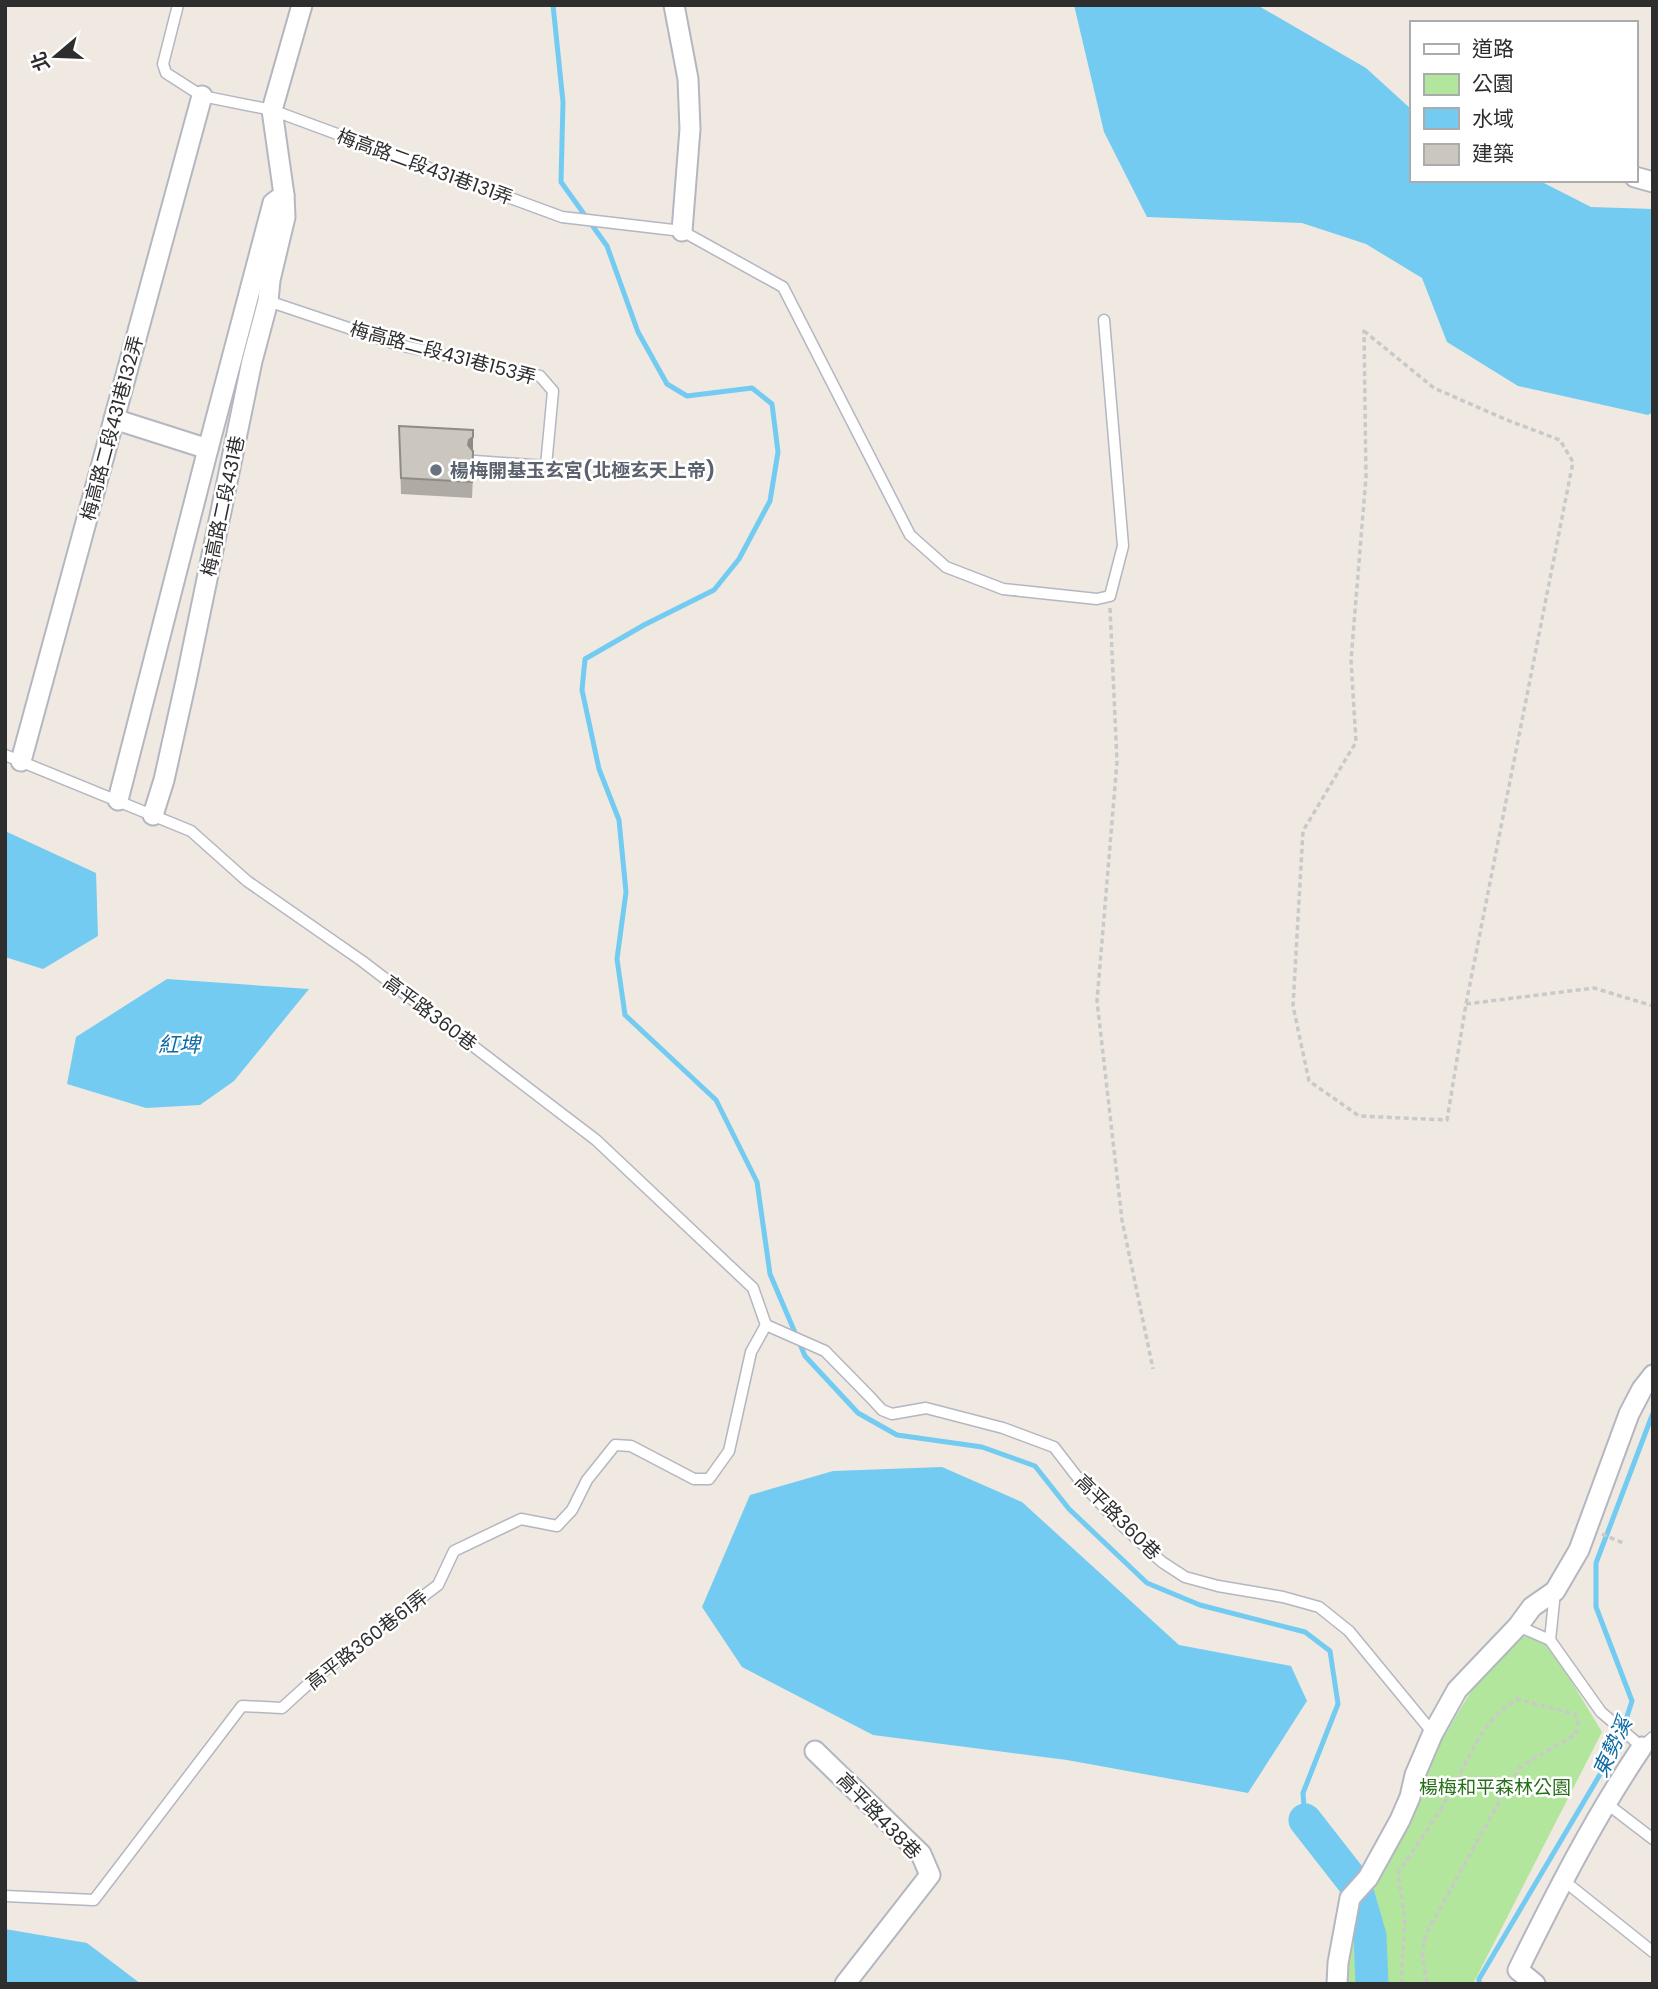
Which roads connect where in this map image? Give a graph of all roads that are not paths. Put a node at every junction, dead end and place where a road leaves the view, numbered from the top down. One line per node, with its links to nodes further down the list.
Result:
1 (178, 5): 4 (lane)
2 (302, 5): 5 (street, 梅高路二段431巷)
3 (674, 5): 7 (street)
4 (202, 96): 5 (lane, 梅高路二段431巷131弄); 10 (street, 梅高路二段431巷132弄)
5 (272, 110): 6 (street, 梅高路二段431巷); 7 (lane, 梅高路二段431巷131弄)
6 (284, 195): 8 (street, 梅高路二段431巷); 11 (street, 梅高路二段431巷)
7 (682, 231): 9 (lane)
8 (268, 301): 12 (lane, 梅高路二段431巷153弄); 15 (street, 梅高路二段431巷)
9 (1104, 320)
10 (114, 419): 11 (street); 13 (street, 梅高路二段431巷132弄)
11 (208, 449): 14 (street, 梅高路二段431巷)
12 (475, 461)
13 (13, 758): 14 (lane, 高平路360巷)
14 (118, 800): 15 (lane, 高平路360巷)
15 (153, 815): 16 (lane, 高平路360巷)
16 (766, 1325): 21 (lane, 高平路360巷); 27 (lane, 高平路360巷61弄)
17 (1653, 1375): 18 (street)
18 (1555, 1591): 19 (street); 20 (lane)
19 (1518, 1626): 20 (lane); 21 (street)
20 (1550, 1640): 22 (lane)
21 (1433, 1733): 30 (street)
22 (1647, 1742): 24 (street)
23 (815, 1751): 29 (street, 高平路438巷)
24 (1606, 1803): 25 (lane); 26 (street)
25 (1653, 1839)
26 (1562, 1879): 28 (lane); 31 (street)
27 (5, 1896)
28 (1653, 1952)
29 (845, 1984)
30 (1337, 1984)
31 (1535, 1984)

